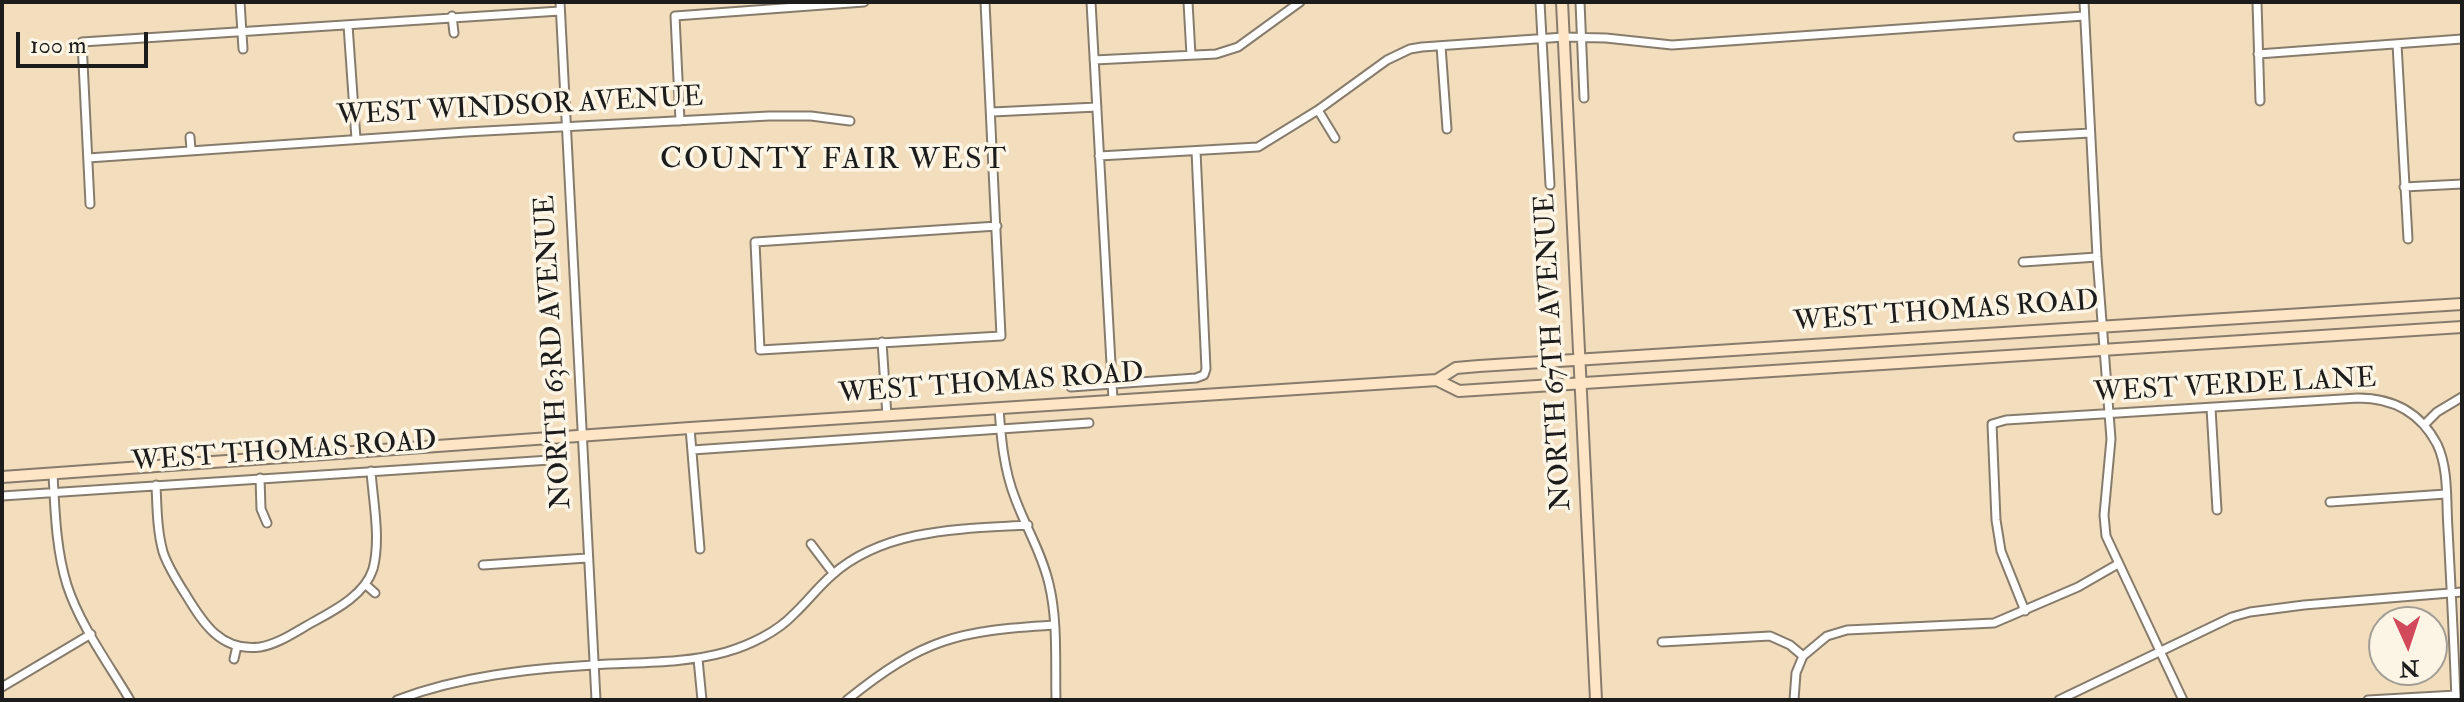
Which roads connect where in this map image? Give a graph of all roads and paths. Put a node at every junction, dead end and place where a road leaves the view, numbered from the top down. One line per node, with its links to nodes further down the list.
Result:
1 (240, 2): 16 (street)
2 (864, 2): 33 (street)
3 (985, 2): 32 (street)
4 (1091, 2): 27 (street)
5 (1188, 2): 26 (street)
6 (1540, 2): 20 (street, NORTH 67TH AVENUE)
7 (1562, 2): 18 (main road, NORTH 67TH AVENUE)
8 (1580, 2): 19 (street)
9 (2084, 2): 14 (street)
10 (2257, 2): 25 (street)
11 (1298, 3): 26 (street)
12 (560, 6): 13 (street); 35 (street, NORTH 63RD AVENUE)
13 (452, 16): 15 (street); 17 (street)
14 (2084, 16): 19 (street); 37 (street)
15 (348, 25): 16 (street); 41 (street)
16 (242, 31): 24 (street); 45 (street)
17 (454, 33)
18 (1564, 37): 19 (street); 20 (street); 63 (main road, NORTH 67TH AVENUE)
19 (1581, 37): 28 (street)
20 (1542, 39): 23 (street); 47 (street, NORTH 67TH AVENUE)
21 (2462, 39): 22 (street)
22 (2397, 44): 25 (street); 48 (street)
23 (1441, 46): 31 (street); 36 (street)
24 (243, 49)
25 (2258, 54): 29 (street)
26 (1191, 55): 27 (street)
27 (1094, 60): 30 (street)
28 (1584, 98)
29 (2260, 101)
30 (1097, 107): 32 (street); 44 (street)
31 (1318, 110): 40 (street); 43 (street)
32 (992, 112): 50 (street)
33 (680, 121): 34 (street, WEST WINDSOR AVENUE); 35 (street, WEST WINDSOR AVENUE)
34 (850, 121)
35 (566, 127): 41 (street, WEST WINDSOR AVENUE); 78 (street, NORTH 63RD AVENUE)
36 (1447, 129)
37 (2090, 133): 39 (street); 52 (street)
38 (190, 137): 42 (street)
39 (2018, 137)
40 (1335, 138)
41 (356, 139): 42 (street, WEST WINDSOR AVENUE)
42 (191, 150): 45 (street, WEST WINDSOR AVENUE)
43 (1196, 151): 44 (street); 66 (street, WEST THOMAS ROAD)
44 (1099, 156): 66 (street)
45 (88, 158): 49 (street)
46 (2462, 184): 48 (street)
47 (1550, 185)
48 (2404, 187): 51 (street)
49 (90, 204)
50 (997, 226): 60 (street); 60 (street)
51 (2408, 239)
52 (2097, 257): 53 (street); 57 (street)
53 (2023, 262)
54 (2462, 304): 55 (main road, WEST THOMAS ROAD)
55 (2340, 312): 56 (main road, WEST THOMAS ROAD); 59 (main road)
56 (2168, 323): 57 (main road, WEST THOMAS ROAD); 61 (main road)
57 (2103, 327): 62 (street); 63 (main road, WEST THOMAS ROAD)
58 (2462, 327): 59 (main road, WEST THOMAS ROAD)
59 (2342, 334): 61 (main road, WEST THOMAS ROAD)
60 (882, 342): 73 (street)
61 (2169, 346): 62 (main road, WEST THOMAS ROAD)
62 (2105, 349): 65 (main road, WEST THOMAS ROAD); 72 (street)
63 (1579, 359): 64 (main road, WEST THOMAS ROAD); 65 (main road, NORTH 67TH AVENUE)
64 (1437, 380): 65 (main road, WEST THOMAS ROAD); 69 (main road, WEST THOMAS ROAD)
65 (1581, 382): 122 (main road, NORTH 67TH AVENUE)
66 (1112, 384): 67 (street, WEST THOMAS ROAD); 69 (street)
67 (1071, 387)
68 (2462, 397): 75 (street)
69 (1113, 400): 70 (main road, WEST THOMAS ROAD)
70 (999, 408): 73 (main road, WEST THOMAS ROAD); 77 (street)
71 (2211, 408): 72 (street, WEST VERDE LANE); 75 (street, WEST VERDE LANE); 90 (street)
72 (2109, 414): 96 (street); 103 (street, WEST VERDE LANE)
73 (887, 416): 76 (main road, WEST THOMAS ROAD)
74 (1089, 423): 77 (street, WEST THOMAS ROAD)
75 (2424, 425): 87 (street)
76 (690, 428): 78 (main road, WEST THOMAS ROAD); 80 (street)
77 (1000, 429): 80 (street, WEST THOMAS ROAD); 92 (street)
78 (582, 436): 79 (main road, WEST THOMAS ROAD); 95 (street, NORTH 63RD AVENUE)
79 (549, 439): 81 (street, WEST THOMAS ROAD); 82 (main road, WEST THOMAS ROAD)
80 (692, 450): 94 (street)
81 (371, 471): 84 (street, WEST THOMAS ROAD); 99 (street)
82 (53, 474): 83 (main road, WEST THOMAS ROAD); 86 (street)
83 (2, 477)
84 (260, 478): 85 (street, WEST THOMAS ROAD); 91 (street)
85 (156, 485): 86 (street, WEST THOMAS ROAD); 107 (street)
86 (54, 492): 88 (street, WEST THOMAS ROAD); 105 (street)
87 (2446, 494): 89 (street); 102 (street)
88 (2, 496)
89 (2330, 502)
90 (2217, 510)
91 (267, 523)
92 (1028, 525): 98 (street); 104 (street)
93 (811, 544): 98 (street)
94 (700, 549)
95 (587, 558): 97 (street); 112 (street, NORTH 63RD AVENUE)
96 (2118, 564): 103 (street); 108 (street)
97 (483, 565)
98 (833, 573): 111 (street)
99 (365, 584): 101 (street); 107 (street)
100 (2462, 592): 102 (street)
101 (375, 593)
102 (2451, 593): 108 (street); 114 (street)
103 (2025, 611): 109 (street)
104 (1054, 625): 120 (street); 121 (street)
105 (91, 634): 113 (street); 116 (street)
106 (1662, 642): 109 (street)
107 (237, 646): 110 (street)
108 (2160, 653): 115 (street); 125 (street)
109 (1803, 656): 123 (street)
110 (234, 659)
111 (698, 659): 112 (street); 119 (street)
112 (593, 665): 117 (street); 118 (street, NORTH 63RD AVENUE)
113 (2, 687)
114 (2456, 697): 126 (street)
115 (2071, 698): 124 (street)
116 (130, 700)
117 (397, 700)
118 (596, 700)
119 (702, 700)
120 (847, 700)
121 (1056, 700)
122 (1596, 700)
123 (1794, 700)
124 (2059, 700)
125 (2183, 700)
126 (2368, 700)

